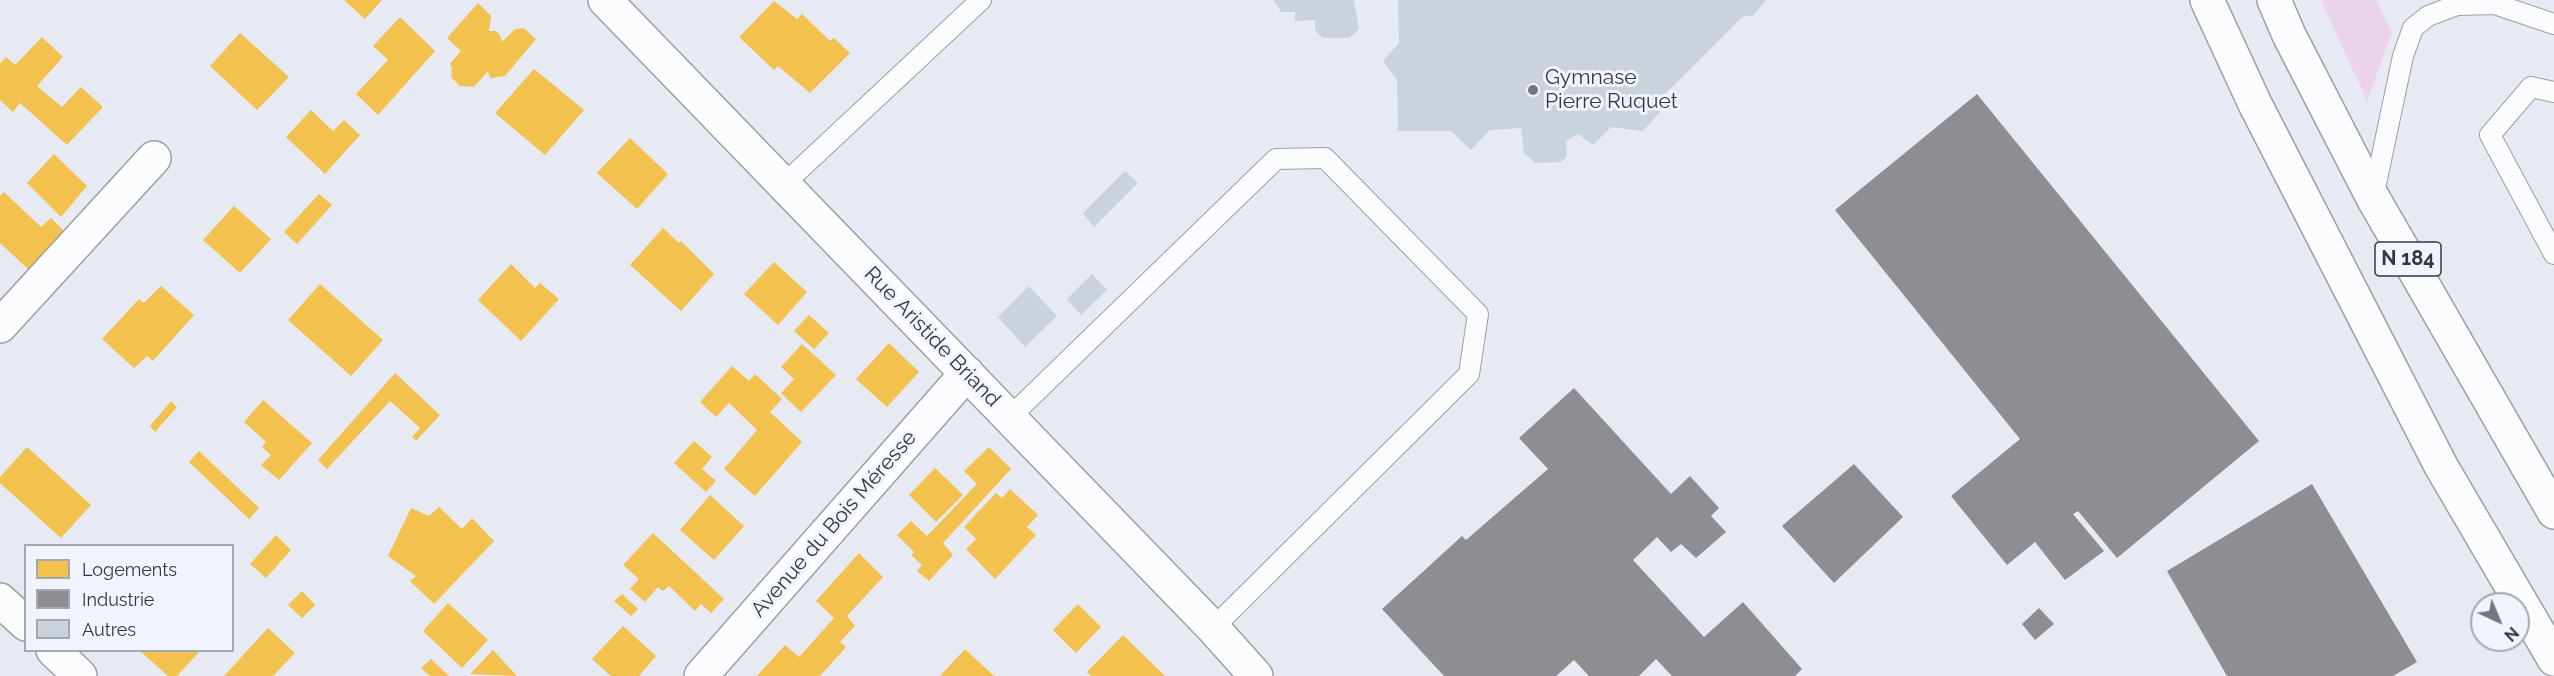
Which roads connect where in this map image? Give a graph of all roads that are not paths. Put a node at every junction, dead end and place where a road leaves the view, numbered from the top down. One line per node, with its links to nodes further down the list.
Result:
1 (604, 0): 8 (street, Rue Aristide Briand)
2 (981, 0): 8 (lane)
3 (2207, 0): 19 (street, N 184)
4 (2274, 0): 9 (street, N 184)
5 (2554, 24): 9 (lane)
6 (2554, 92): 10 (lane)
7 (154, 158): 11 (street)
8 (784, 184): 12 (street, Rue Aristide Briand)
9 (2373, 198): 14 (street, N 184)
10 (2554, 254)
11 (0, 326)
12 (967, 373): 13 (street, Rue Aristide Briand); 21 (street, Avenue du Bois Méresse)
13 (1010, 417): 17 (street, Rue Aristide Briand); 17 (lane)
14 (2554, 512)
15 (0, 600): 16 (street)
16 (24, 622)
17 (1213, 628): 22 (street, Rue Aristide Briand)
18 (54, 652): 20 (street)
19 (2554, 659)
20 (80, 676)
21 (701, 676)
22 (1256, 676)

